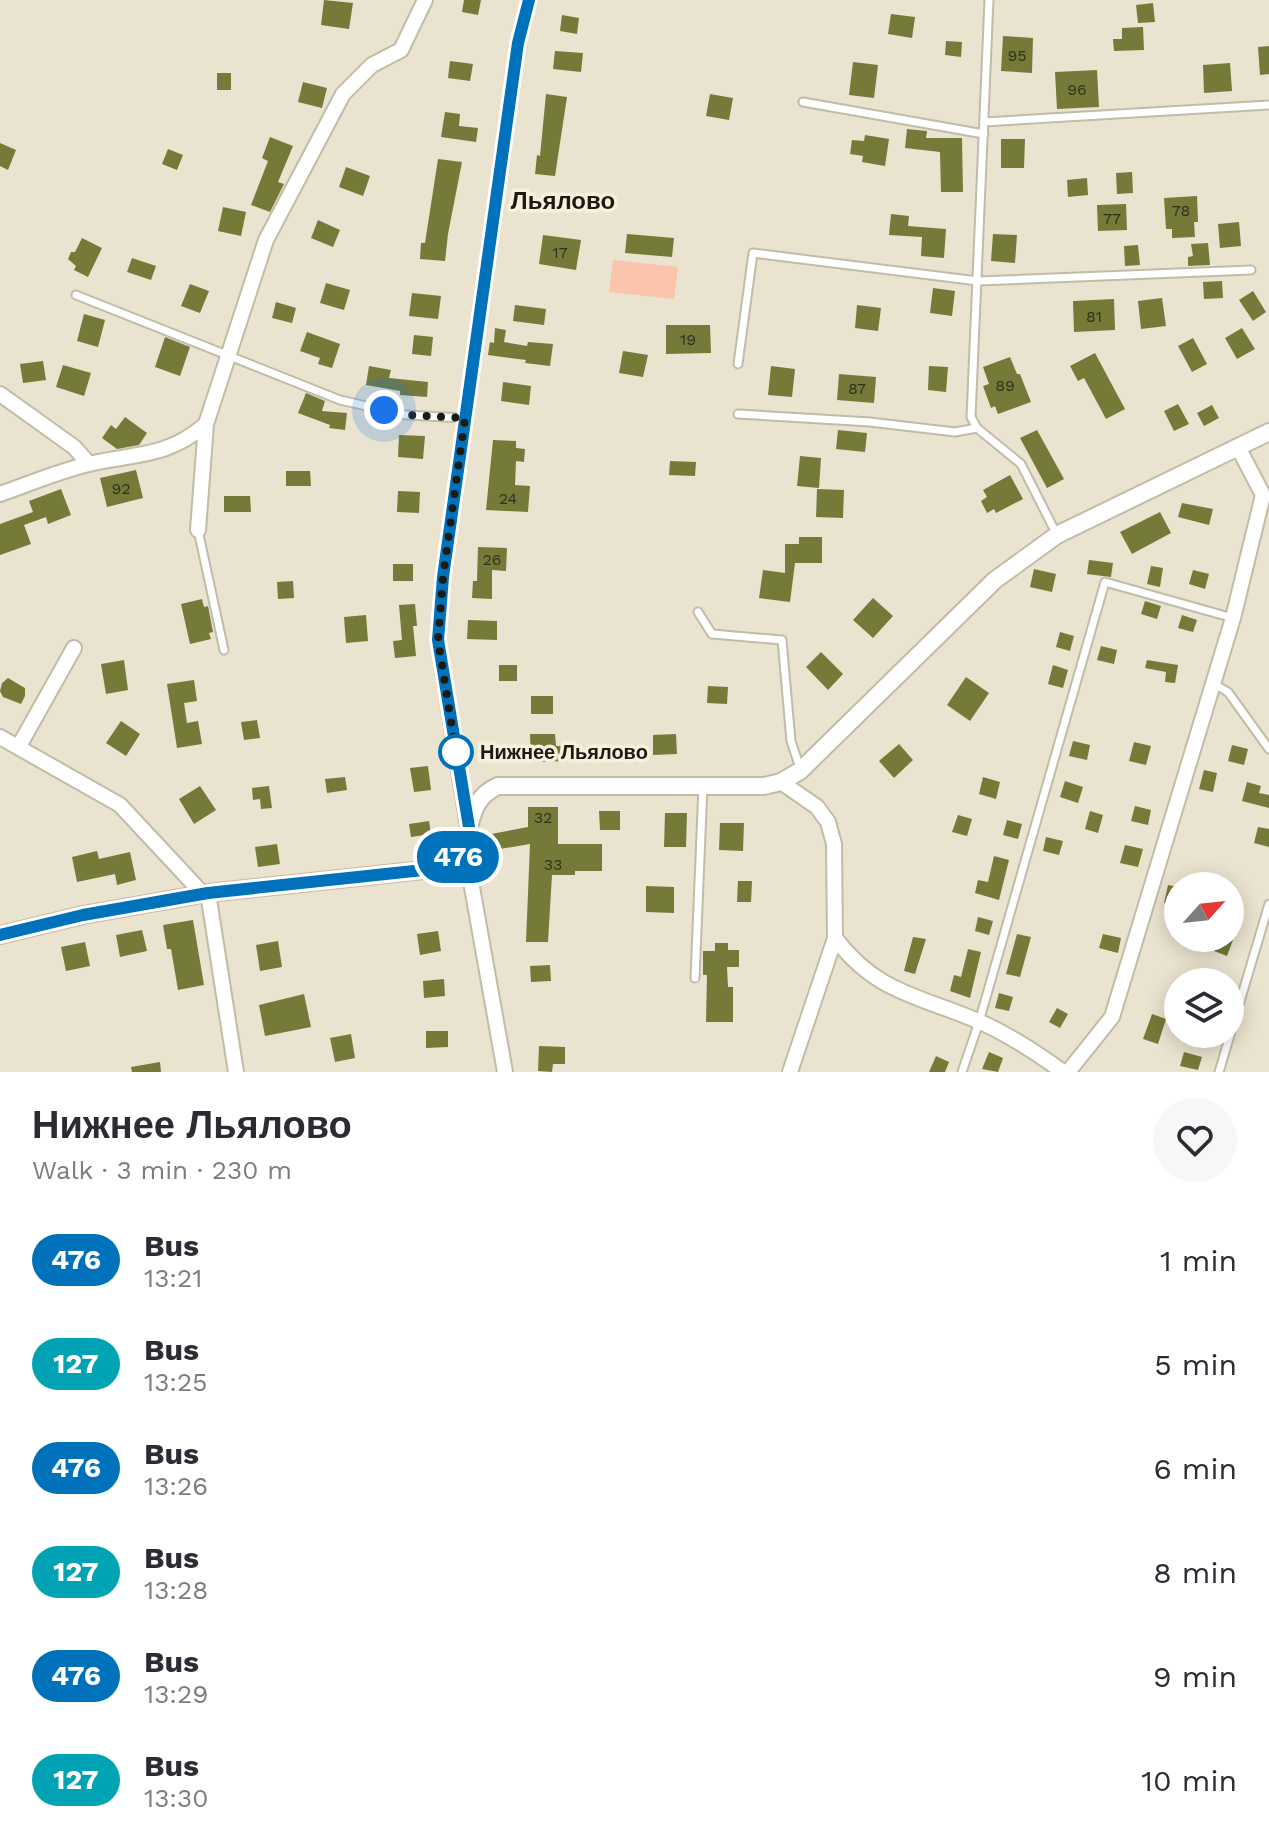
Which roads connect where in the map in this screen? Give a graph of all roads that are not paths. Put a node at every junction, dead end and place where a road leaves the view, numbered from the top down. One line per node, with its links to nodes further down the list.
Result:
1 (425, 0): 11 (street)
2 (529, 0): 15 (street)
3 (989, 0): 6 (lane)
4 (803, 102): 7 (lane)
5 (1269, 105): 6 (lane)
6 (984, 122): 7 (lane)
7 (984, 134): 9 (lane)
8 (1251, 270): 9 (lane)
9 (978, 281): 12 (lane); 17 (lane)
10 (76, 295): 11 (lane)
11 (228, 356): 15 (lane); 16 (street)
12 (738, 364)
13 (0, 394): 20 (street)
14 (738, 414): 17 (lane)
15 (465, 418): 36 (street)
16 (206, 424): 20 (street); 23 (street)
17 (977, 428): 24 (lane)
18 (1267, 437): 19 (street)
19 (1238, 447): 21 (street); 24 (street)
20 (89, 464): 22 (street)
21 (1266, 492): 26 (street)
22 (0, 494)
23 (198, 530): 28 (lane)
24 (1057, 535): 33 (street)
25 (698, 612): 33 (lane)
26 (1233, 618): 29 (street); 43 (lane)
27 (74, 648): 31 (street)
28 (224, 650)
29 (1212, 683): 32 (lane); 48 (street)
30 (0, 737): 31 (street)
31 (19, 746): 38 (street)
32 (1269, 749)
33 (800, 771): 34 (street)
34 (781, 782): 35 (street); 41 (street)
35 (703, 786): 36 (street); 42 (lane)
36 (469, 827): 37 (street)
37 (465, 848): 38 (street); 45 (street)
38 (205, 894): 40 (street); 44 (street)
39 (1269, 904): 49 (lane)
40 (0, 935)
41 (835, 938): 43 (street); 46 (street)
42 (695, 978)
43 (979, 1022): 47 (lane); 48 (street)
44 (236, 1072)
45 (505, 1072)
46 (790, 1072)
47 (962, 1072)
48 (1066, 1072)
49 (1219, 1072)

